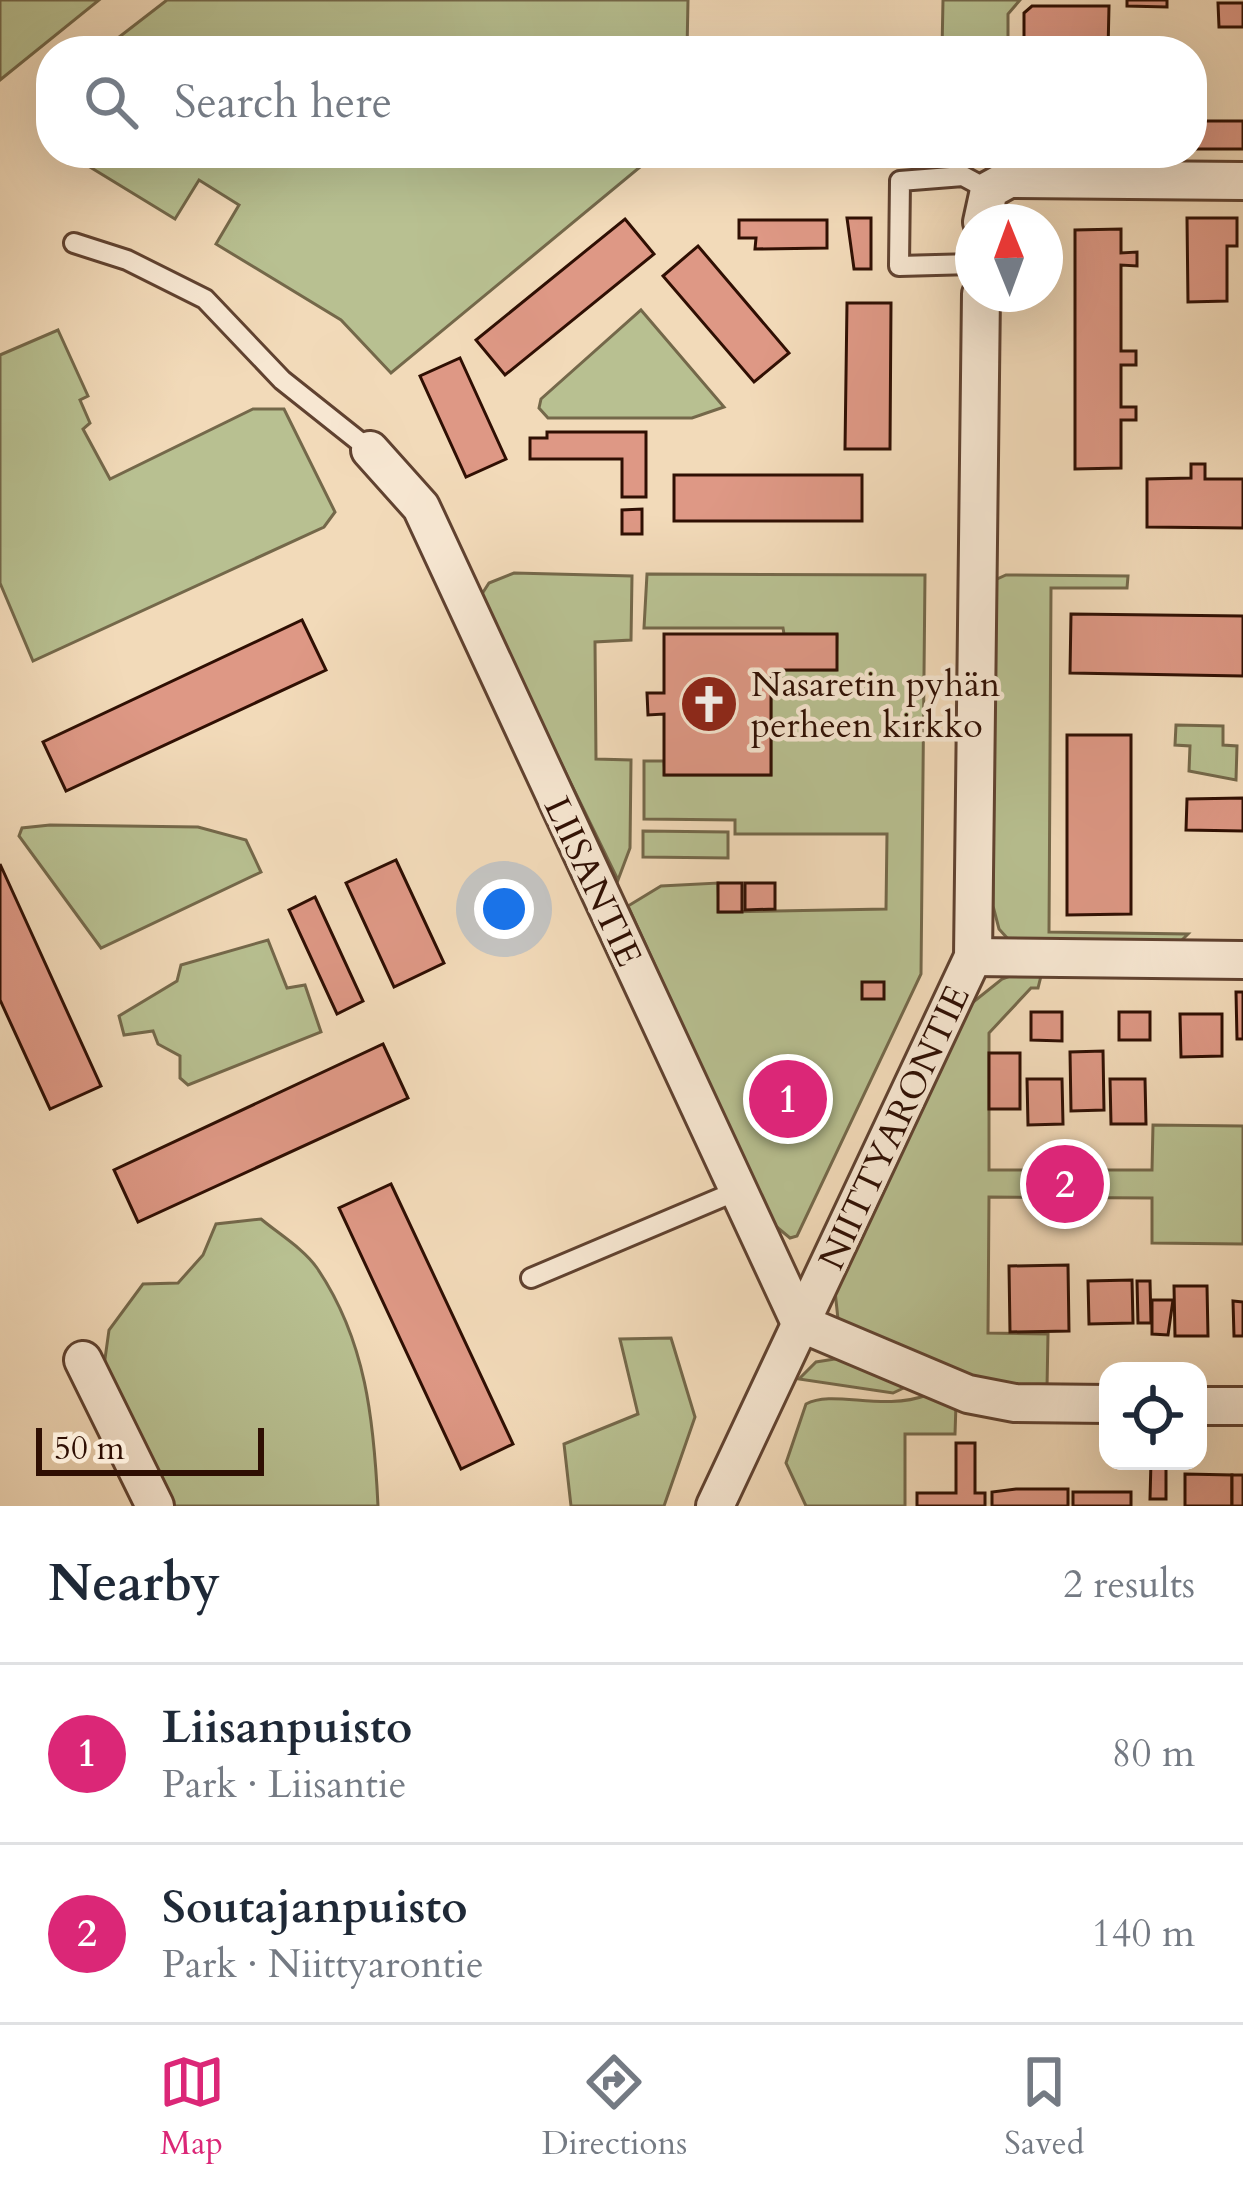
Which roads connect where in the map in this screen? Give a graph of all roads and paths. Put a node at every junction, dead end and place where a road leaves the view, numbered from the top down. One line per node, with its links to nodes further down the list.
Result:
1 (1243, 181): 3 (street)
2 (981, 204): 5 (lane)
3 (988, 204)
4 (74, 243): 7 (lane)
5 (955, 264)
6 (981, 312): 8 (street, NIITTYARONTIE)
7 (370, 450): 10 (street, LIISANTIE)
8 (973, 957): 9 (street); 12 (street, NIITTYARONTIE)
9 (1243, 960)
10 (739, 1190): 11 (lane); 12 (street, LIISANTIE)
11 (531, 1278)
12 (800, 1323): 14 (street); 18 (street, NIITTYARONTIE)
13 (83, 1360): 17 (street)
14 (1099, 1404)
15 (1207, 1406): 16 (street)
16 (1243, 1406)
17 (155, 1506)
18 (716, 1506)

